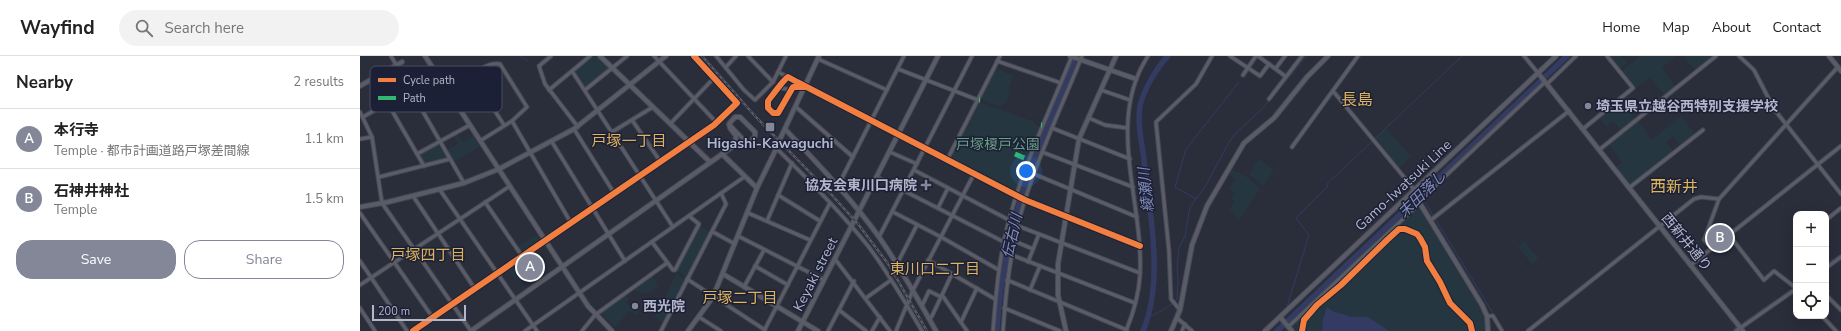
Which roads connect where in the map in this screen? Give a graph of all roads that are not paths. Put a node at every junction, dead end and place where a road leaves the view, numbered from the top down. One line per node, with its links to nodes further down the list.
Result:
1 (392, 56): 43 (street)
2 (425, 56): 44 (street)
3 (551, 56): 73 (street)
4 (590, 56): 55 (street)
5 (600, 56): 49 (street)
6 (627, 56): 49 (street)
7 (654, 56): 39 (street)
8 (666, 56): 39 (street)
9 (694, 56): 61 (street)
10 (716, 56): 48 (street)
11 (736, 56): 48 (street)
12 (748, 56): 66 (street)
13 (786, 56): 57 (street)
14 (904, 56): 53 (street)
15 (938, 56): 65 (street)
16 (972, 56): 77 (street)
17 (1000, 56): 40 (street)
18 (1071, 56): 37 (street); 67 (street)
19 (1116, 56): 54 (street)
20 (1148, 56): 63 (street)
21 (1212, 56): 272 (street)
22 (1230, 56): 50 (street)
23 (1257, 56): 38 (street); 50 (street)
24 (1266, 56): 38 (street)
25 (1284, 56): 51 (street)
26 (1302, 56): 60 (street)
27 (1328, 56): 272 (street)
28 (1358, 56): 78 (street)
29 (1524, 56): 58 (street)
30 (1556, 56): 58 (street, Gamo-Iwatsuki Line)
31 (1576, 56): 68 (street)
32 (1607, 56): 109 (street)
33 (1716, 56): 126 (street)
34 (1739, 56): 102 (street)
35 (1829, 56): 52 (street)
36 (819, 57): 71 (street); 75 (street)
37 (1081, 58): 54 (street); 106 (street)
38 (1264, 60): 42 (street)
39 (659, 61): 70 (street); 80 (street)
40 (997, 61): 67 (street); 81 (street)
41 (402, 62): 43 (street)
42 (1269, 64): 50 (street); 51 (street)
43 (397, 65)
44 (431, 66)
45 (487, 66): 46 (street)
46 (501, 66)
47 (502, 67): 97 (street)
48 (726, 67): 66 (street)
49 (613, 68): 70 (street); 74 (street)
50 (1248, 68): 59 (street)
51 (1276, 68): 60 (street)
52 (1837, 68): 56 (street); 102 (street)
53 (898, 69): 65 (street); 75 (street)
54 (1110, 70): 63 (street); 76 (street)
55 (572, 71): 73 (street); 74 (street)
56 (1841, 71)
57 (778, 72): 62 (street); 66 (street)
58 (1538, 73): 68 (street, 西新井通り); 161 (street, Gamo-Iwatsuki Line)
59 (1243, 75)
60 (1285, 76): 83 (street)
61 (714, 78): 80 (street); 99 (street)
62 (786, 78): 71 (street); 72 (street)
63 (1136, 79): 82 (street)
64 (370, 80): 69 (street)
65 (926, 80): 77 (street); 112 (street)
66 (773, 82)
67 (1061, 83): 168 (street)
68 (1546, 83): 86 (street, 西新井通り); 173 (street)
69 (360, 86)
70 (630, 86): 84 (street); 93 (street)
71 (806, 87): 79 (street); 85 (street); 98 (street)
72 (780, 88): 79 (street); 79 (street)
73 (549, 90): 105 (street)
74 (585, 90): 93 (street)
75 (887, 90): 98 (street)
76 (1101, 90): 82 (street); 95 (street)
77 (954, 91): 81 (street); 125 (street)
78 (1333, 91): 123 (street); 161 (street)
79 (789, 95)
80 (694, 98): 99 (street); 100 (street)
81 (978, 100): 135 (street)
82 (1130, 100): 107 (street)
83 (1269, 100)
84 (653, 107): 96 (street); 100 (street)
85 (796, 107): 108 (street); 132 (street)
86 (1569, 111): 109 (street, 西新井通り); 191 (street)
87 (360, 112): 94 (street)
88 (370, 112): 94 (street)
89 (393, 112): 130 (street)
90 (423, 112): 117 (street)
91 (461, 112): 103 (street)
92 (495, 112): 104 (street)
93 (598, 112): 105 (street); 111 (street)
94 (362, 117): 113 (street)
95 (1089, 118): 107 (street); 115 (street)
96 (632, 120): 111 (street); 136 (street)
97 (512, 121): 104 (street); 129 (street)
98 (872, 121): 112 (street); 132 (street)
99 (716, 122): 119 (street)
100 (670, 124): 119 (street)
101 (729, 124): 120 (street); 120 (street); 121 (street)
102 (1786, 124): 140 (street); 170 (street)
103 (470, 125): 116 (street); 117 (street)
104 (504, 125): 116 (street)
105 (576, 128): 118 (street); 162 (street)
106 (1052, 128): 115 (street); 128 (street)
107 (1127, 128): 134 (street)
108 (785, 129): 124 (street); 153 (street)
109 (1583, 129): 126 (street, 西新井通り)
110 (1702, 130): 157 (street)
111 (612, 132): 147 (street)
112 (898, 134): 125 (street); 127 (street)
113 (372, 137): 114 (street); 148 (street)
114 (360, 139)
115 (1079, 139): 134 (street); 141 (street)
116 (480, 141): 143 (street)
117 (440, 142): 130 (street); 133 (street)
118 (552, 142): 129 (street); 177 (street)
119 (689, 142): 136 (street); 137 (street)
120 (748, 144): 121 (street)
121 (735, 145): 131 (street)
122 (1841, 146): 140 (street)
123 (1292, 147)
124 (776, 148): 138 (street); 155 (street)
125 (925, 148): 135 (street); 139 (street)
126 (1599, 150): 157 (street, 西新井通り)
127 (890, 152): 139 (street); 150 (street)
128 (1042, 152): 141 (street); 146 (street)
129 (530, 153): 143 (street); 194 (street)
130 (417, 154): 142 (street)
131 (722, 154): 137 (street); 149 (street)
132 (853, 157): 153 (street)
133 (450, 159): 142 (street); 151 (street)
134 (1130, 159): 154 (street)
135 (947, 160): 145 (street)
136 (660, 161): 147 (street)
137 (710, 162): 171 (street)
138 (792, 163): 165 (street); 175 (street)
139 (917, 164): 144 (street)
140 (1818, 164): 164 (street); 249 (street)
141 (1075, 165): 154 (street); 159 (street)
142 (424, 166): 148 (street)
143 (499, 169): 151 (street); 152 (street)
144 (914, 170): 156 (street); 160 (street)
145 (974, 174): 166 (street); 168 (street)
146 (1034, 174): 159 (street); 169 (street)
147 (639, 176): 162 (street); 171 (street)
148 (379, 177): 174 (street)
149 (744, 177): 155 (street); 163 (street)
150 (877, 177): 160 (street); 180 (street)
151 (464, 183): 158 (street)
152 (510, 186): 172 (street); 207 (street)
153 (838, 186): 180 (street)
154 (1133, 187): 187 (street)
155 (757, 188): 183 (street)
156 (948, 188): 166 (street); 178 (street)
157 (1629, 188): 199 (street, 西新井通り)
158 (440, 190): 167 (street); 189 (street)
159 (1070, 190): 186 (street); 187 (street)
160 (904, 191): 178 (street); 181 (street)
161 (1413, 192): 173 (street); 278 (street, Gamo-Iwatsuki Line)
162 (614, 193): 177 (street)
163 (721, 193): 184 (street); 200 (street)
164 (1841, 194)
165 (778, 195): 192 (street); 193 (street)
166 (963, 195): 185 (street); 190 (street)
167 (413, 196): 174 (street); 201 (street)
168 (1017, 196): 169 (street); 190 (street)
169 (1024, 199): 186 (street); 198 (street)
170 (1719, 199): 199 (street); 229 (street)
171 (656, 201): 196 (street); 202 (street)
172 (485, 202): 189 (street); 219 (street)
173 (1419, 202): 191 (street); 287 (street)
174 (382, 203): 176 (street); 216 (street)
175 (830, 203): 193 (street); 197 (street)
176 (360, 206)
177 (592, 208): 194 (street); 202 (street)
178 (938, 208): 185 (street)
179 (1841, 208): 188 (street)
180 (859, 212): 197 (street, Keyaki street); 205 (street)
181 (893, 212): 195 (street); 205 (street)
182 (360, 213): 225 (street)
183 (748, 213): 192 (street); 204 (street)
184 (689, 216): 196 (street); 227 (street)
185 (952, 216): 206 (street); 211 (street)
186 (1066, 216): 213 (street); 214 (street)
187 (1137, 217): 214 (street)
188 (1829, 218)
189 (460, 219): 201 (street); 238 (street)
190 (1009, 220): 211 (street)
191 (1431, 220): 275 (street)
192 (767, 221): 208 (street)
193 (820, 221): 208 (street)
194 (571, 223): 207 (street)
195 (917, 225): 206 (street); 228 (street)
196 (674, 226): 210 (street)
197 (851, 226): 221 (street, Keyaki street); 244 (street)
198 (1018, 226): 203 (street); 209 (street)
199 (1660, 226): 229 (street, 西新井通り); 323 (street)
200 (713, 232): 212 (street); 242 (street)
201 (437, 234): 216 (street); 252 (street)
202 (608, 234): 224 (street); 230 (street)
203 (1039, 234): 213 (street); 215 (street)
204 (738, 236): 212 (street); 217 (street)
205 (879, 237): 228 (street)
206 (941, 237): 222 (street); 235 (street)
207 (545, 240): 219 (street); 230 (street)
208 (810, 240): 234 (street)
209 (1014, 241): 215 (street); 218 (street)
210 (652, 242): 224 (street); 227 (street)
211 (1004, 242): 235 (street)
212 (735, 244): 239 (street)
213 (1061, 244): 236 (street); 237 (street)
214 (1140, 246): 237 (street)
215 (1033, 249): 226 (street)
216 (413, 250): 225 (street); 265 (street)
217 (764, 250): 231 (street); 234 (street)
218 (1012, 255): 226 (street); 245 (street)
219 (522, 256): 238 (street)
220 (1841, 257): 233 (street)
221 (835, 259): 243 (street, Keyaki street); 246 (street)
222 (928, 260): 240 (street); 253 (street)
223 (360, 261): 241 (street)
224 (625, 261): 256 (street)
225 (394, 262): 241 (street); 279 (street)
226 (1028, 262): 232 (street)
227 (667, 263): 274 (street)
228 (897, 264): 253 (street)
229 (1691, 265): 289 (street, 西新井通り)
230 (562, 266): 256 (street); 262 (street)
231 (755, 266): 248 (street); 250 (street)
232 (1040, 266): 236 (street); 254 (street)
233 (1829, 266)
234 (797, 267): 243 (street); 248 (street)
235 (999, 270): 261 (street)
236 (1057, 273): 263 (street); 264 (street)
237 (1140, 273): 264 (street)
238 (497, 274): 252 (street); 262 (street)
239 (723, 274): 250 (street); 259 (street)
240 (952, 274): 251 (street); 257 (street)
241 (371, 277): 247 (street); 291 (street)
242 (687, 279): 259 (street); 298 (street)
243 (824, 280): 283 (street, Keyaki street)
244 (891, 280): 260 (street); 266 (street)
245 (1007, 280): 254 (street); 270 (street)
246 (854, 281): 260 (street); 271 (street)
247 (360, 285)
248 (788, 285): 267 (street)
249 (1793, 286)
250 (744, 287): 267 (street)
251 (977, 288): 261 (street); 284 (street)
252 (475, 289): 265 (street)
253 (912, 290): 266 (street); 268 (street)
254 (1030, 290): 263 (street)
255 (1793, 290): 289 (street)
256 (580, 293): 274 (street); 286 (street)
257 (942, 296): 268 (street); 281 (street); 284 (street)
258 (1829, 296): 273 (street)
259 (713, 297): 276 (street); 288 (street)
260 (866, 298): 277 (street)
261 (995, 298): 311 (street)
262 (515, 300): 286 (street); 293 (street)
263 (1060, 302): 314 (street); 315 (street)
264 (1135, 303): 315 (street)
265 (452, 305): 279 (street); 293 (street)
266 (907, 305): 307 (street); 308 (street)
267 (777, 306): 283 (street); 288 (street)
268 (922, 306): 281 (street)
269 (360, 308): 290 (street)
270 (1004, 308): 312 (street); 313 (street)
271 (839, 310): 303 (street); 304 (street)
272 (1180, 310): 280 (street)
273 (1841, 310)
274 (595, 315): 296 (street); 297 (street)
275 (1487, 316): 321 (street); 322 (street)
276 (699, 317): 299 (street); 300 (street)
277 (880, 317): 305 (street); 306 (street)
278 (1280, 317): 287 (street); 319 (street, Gamo-Iwatsuki Line)
279 (433, 318): 292 (street)
280 (1177, 318): 285 (street); 316 (street)
281 (929, 319): 309 (street)
282 (1825, 319): 325 (street)
283 (803, 322): 301 (street, Keyaki street); 302 (street)
284 (961, 322): 310 (street)
285 (1185, 324): 317 (street); 318 (street)
286 (533, 325): 294 (street); 295 (street)
287 (1288, 326): 320 (street)
288 (765, 330)
289 (1742, 330): 324 (street)
290 (375, 331)
291 (408, 331)
292 (413, 331)
293 (471, 331)
294 (525, 331)
295 (537, 331)
296 (582, 331)
297 (612, 331)
298 (661, 331)
299 (688, 331)
300 (721, 331)
301 (798, 331)
302 (818, 331)
303 (828, 331)
304 (866, 331)
305 (872, 331)
306 (890, 331)
307 (896, 331)
308 (922, 331)
309 (936, 331)
310 (967, 331)
311 (993, 331)
312 (1003, 331)
313 (1060, 331)
314 (1066, 331)
315 (1126, 331)
316 (1171, 331)
317 (1182, 331)
318 (1192, 331)
319 (1265, 331)
320 (1292, 331)
321 (1488, 331)
322 (1502, 331)
323 (1528, 331)
324 (1736, 331)
325 (1836, 331)

